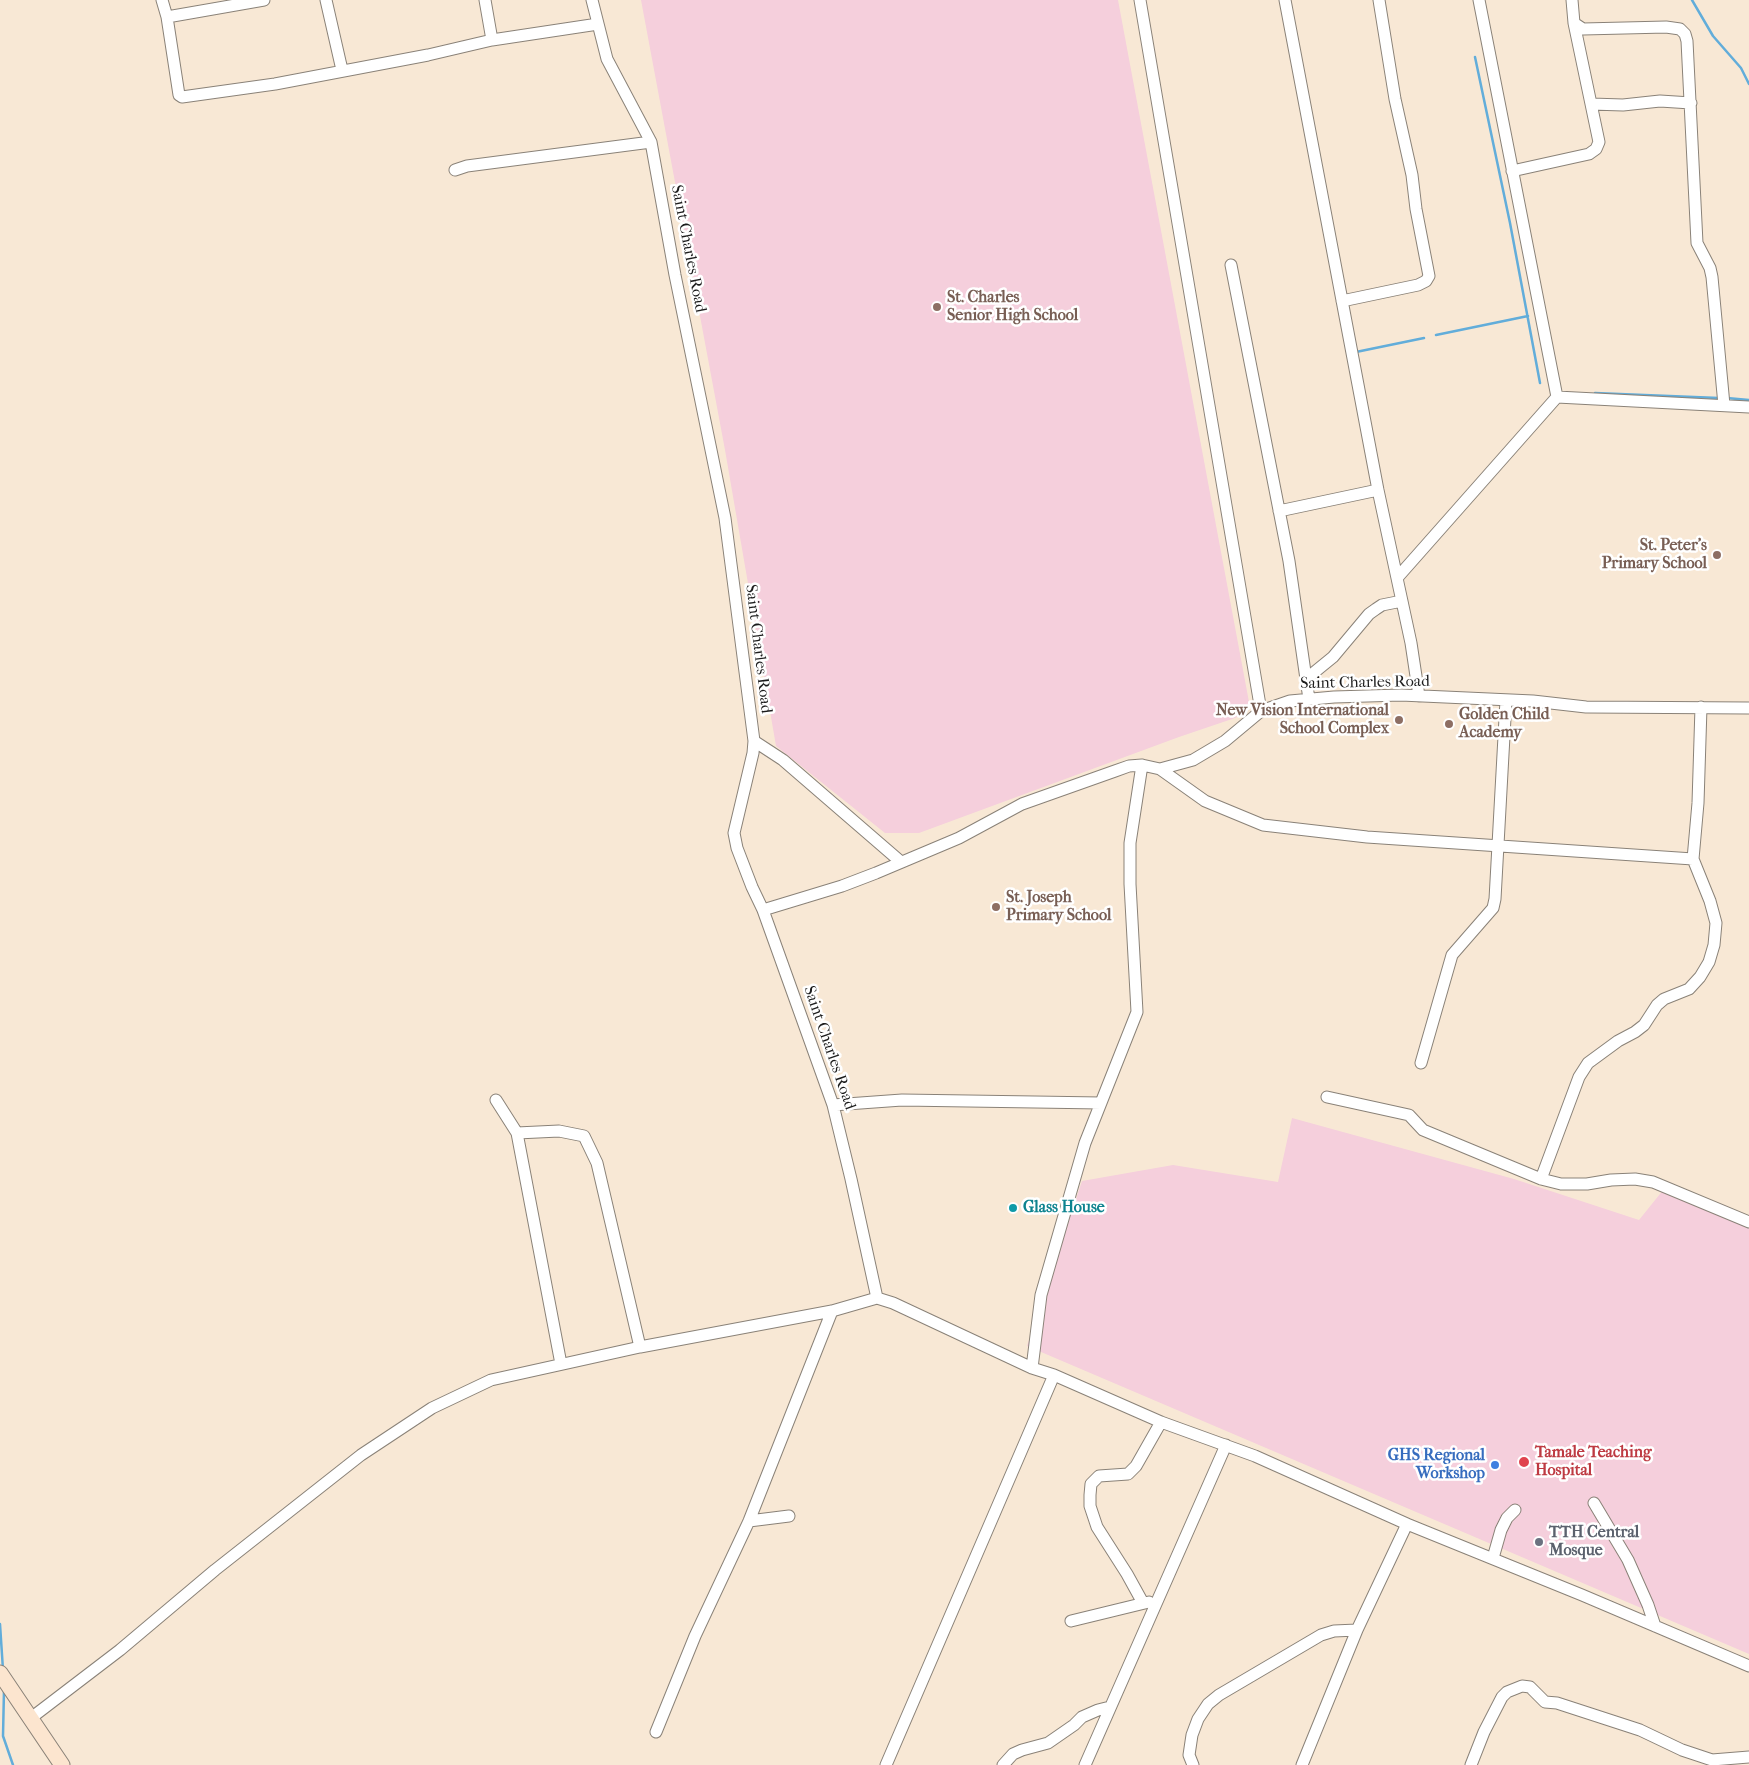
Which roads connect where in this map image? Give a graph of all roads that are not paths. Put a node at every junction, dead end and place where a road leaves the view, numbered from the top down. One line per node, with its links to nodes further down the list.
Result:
1 (162, 0): 11 (street)
2 (264, 0): 11 (street)
3 (326, 0): 15 (street)
4 (485, 0): 14 (street)
5 (592, 0): 13 (street, Saint Charles Road)
6 (1140, 0): 36 (street)
7 (1285, 0): 22 (street)
8 (1379, 0): 22 (street)
9 (1479, 0): 20 (street)
10 (1572, 0): 12 (street)
11 (167, 17): 15 (street)
12 (1574, 23): 16 (street); 17 (street)
13 (598, 24): 14 (street); 18 (street, Saint Charles Road)
14 (492, 40): 15 (street)
15 (342, 70)
16 (1691, 102): 17 (street); 24 (street)
17 (1591, 104): 20 (street)
18 (651, 142): 19 (street); 37 (street, Saint Charles Road)
19 (455, 170)
20 (1512, 171): 23 (street)
21 (1231, 265): 27 (street)
22 (1342, 301): 26 (street)
23 (1557, 397): 24 (street); 28 (street)
24 (1724, 405): 25 (street)
25 (1749, 407)
26 (1378, 490): 27 (street); 28 (street)
27 (1279, 511): 30 (street)
28 (1398, 578): 29 (street)
29 (1402, 602): 30 (street); 31 (street)
30 (1306, 679): 32 (street)
31 (1419, 696): 32 (street, Saint Charles Road); 33 (street, Saint Charles Road)
32 (1309, 699): 36 (street, Saint Charles Road)
33 (1506, 700): 34 (street, Saint Charles Road); 40 (street)
34 (1701, 707): 35 (street, Saint Charles Road); 41 (street)
35 (1749, 708)
36 (1261, 711): 39 (street, Saint Charles Road)
37 (754, 741): 42 (street); 43 (street, Saint Charles Road)
38 (1142, 765): 39 (street); 42 (street); 47 (street)
39 (1160, 770): 40 (street)
40 (1499, 847): 41 (street); 44 (street)
41 (1693, 859): 50 (street)
42 (901, 862): 43 (street)
43 (763, 910): 48 (street, Saint Charles Road)
44 (1421, 1063)
45 (1327, 1097): 50 (street)
46 (496, 1100): 49 (street)
47 (1101, 1103): 48 (street); 56 (street)
48 (833, 1105): 52 (street, Saint Charles Road)
49 (517, 1133): 54 (street); 55 (street)
50 (1541, 1179): 51 (street)
51 (1749, 1222)
52 (877, 1298): 53 (street); 56 (street)
53 (832, 1311): 54 (street); 63 (street)
54 (640, 1347): 55 (street)
55 (561, 1364): 74 (street)
56 (1032, 1368): 57 (street)
57 (1054, 1375): 58 (street); 78 (street)
58 (1161, 1422): 59 (street); 67 (street)
59 (1226, 1446): 64 (street); 66 (street)
60 (1594, 1503): 69 (street)
61 (1515, 1510): 65 (street)
62 (789, 1516): 63 (street)
63 (749, 1521): 75 (street)
64 (1407, 1524): 65 (street); 70 (street)
65 (1493, 1558): 69 (street)
66 (1157, 1600): 67 (street); 73 (street)
67 (1144, 1603): 68 (street)
68 (1071, 1621)
69 (1656, 1626): 71 (street)
70 (1357, 1630): 81 (street); 82 (street)
71 (1749, 1666)
72 (0, 1673): 74 (main road)
73 (1110, 1707): 79 (street); 80 (street)
74 (31, 1718): 77 (main road)
75 (656, 1732)
76 (1749, 1757): 83 (street)
77 (62, 1765)
78 (886, 1765)
79 (1002, 1765)
80 (1085, 1765)
81 (1193, 1765)
82 (1302, 1765)
83 (1471, 1765)

